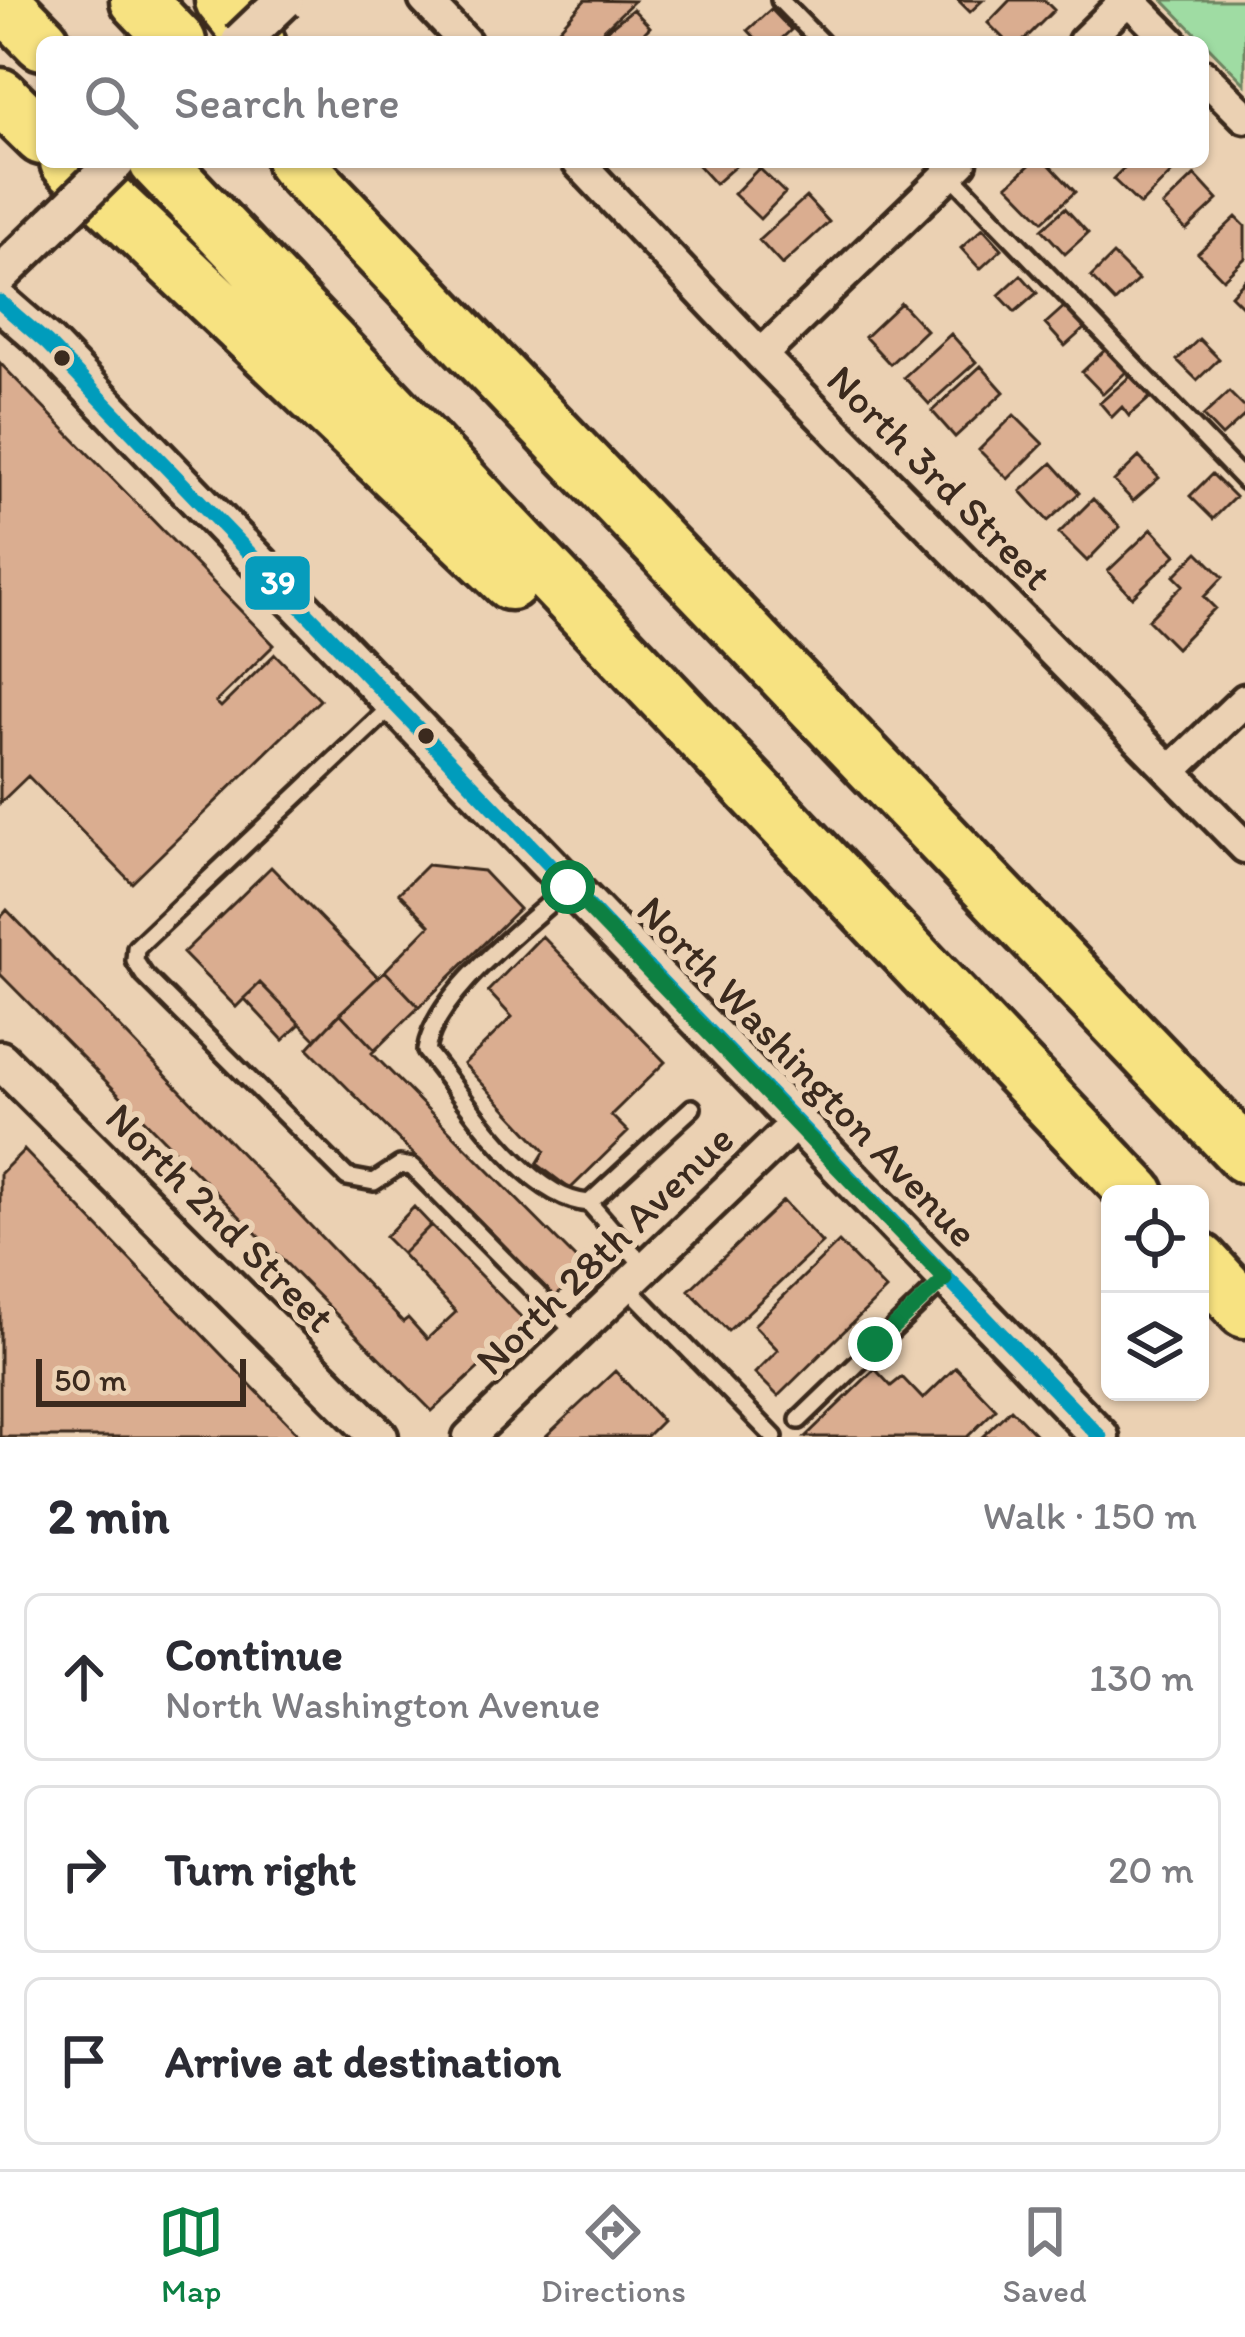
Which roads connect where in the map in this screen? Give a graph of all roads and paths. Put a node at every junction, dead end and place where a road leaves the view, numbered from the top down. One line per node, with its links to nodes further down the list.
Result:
1 (1, 0): 15 (highway)
2 (138, 0): 8 (highway)
3 (223, 0): 10 (highway)
4 (284, 0): 9 (street, bridge)
5 (425, 0): 11 (street)
6 (780, 0): 12 (lane)
7 (1128, 0): 13 (street); 14 (street)
8 (172, 36)
9 (246, 36)
10 (252, 36)
11 (459, 36)
12 (815, 36)
13 (1090, 36)
14 (1165, 36)
15 (36, 37)
16 (1209, 81): 18 (street)
17 (0, 96): 19 (highway)
18 (1245, 117)
19 (36, 131)
20 (74, 168): 38 (highway)
21 (110, 168): 28 (street, bridge)
22 (163, 168): 38 (highway)
23 (300, 168): 29 (highway)
24 (344, 168): 29 (highway)
25 (584, 168): 31 (street, North 3rd Street)
26 (948, 168): 31 (street)
27 (952, 168): 32 (lane)
28 (0, 274)
29 (428, 301): 42 (highway)
30 (0, 302): 34 (street, North Washington Avenue)
31 (761, 355): 35 (street, North 3rd Street)
32 (1245, 481)
33 (1245, 700): 35 (street)
34 (394, 703): 37 (street, North Washington Avenue); 49 (lane)
35 (1171, 771): 36 (street, North 3rd Street)
36 (1245, 848)
37 (568, 887): 41 (street, North Washington Avenue); 44 (lane)
38 (986, 1033): 43 (highway)
39 (1, 1063): 51 (street, North 2nd Street)
40 (692, 1108): 44 (lane)
41 (797, 1122): 46 (street, North 28th Avenue); 47 (street, North Washington Avenue)
42 (1245, 1155)
43 (1130, 1185)
44 (589, 1203): 46 (lane)
45 (1209, 1272): 48 (highway)
46 (635, 1276): 49 (street, North 28th Avenue); 53 (lane)
47 (945, 1279): 50 (lane); 54 (street, North Washington Avenue)
48 (1245, 1310)
49 (577, 1333): 52 (street, North 28th Avenue)
50 (799, 1420)
51 (379, 1437)
52 (470, 1437)
53 (774, 1437)
54 (1100, 1437)

